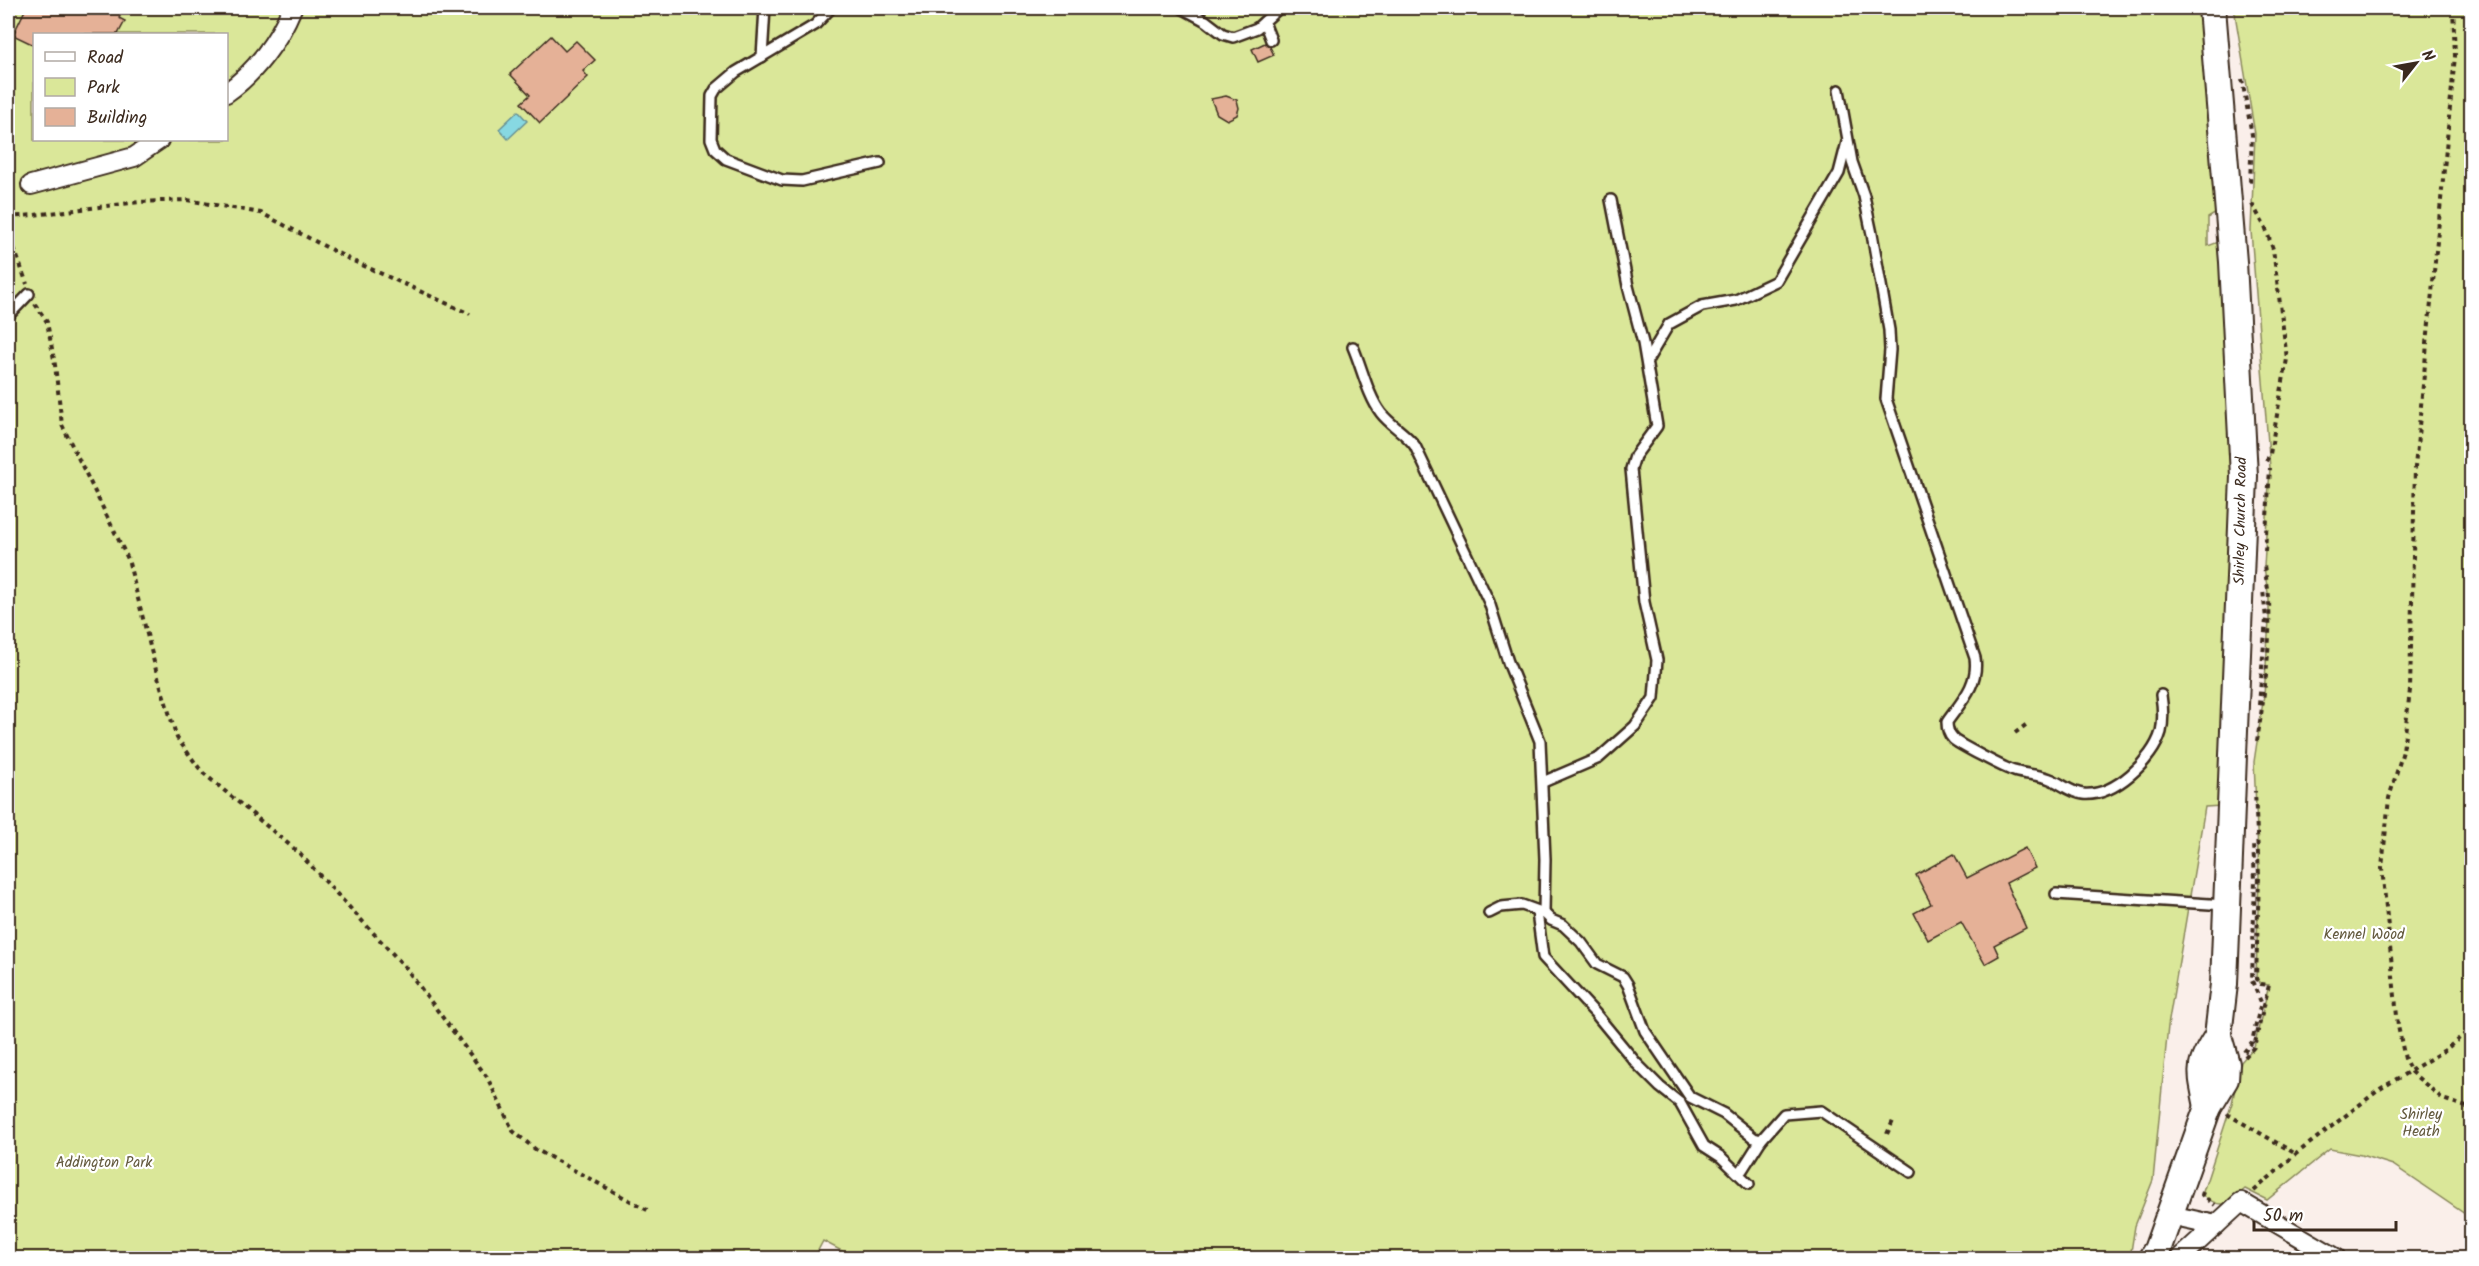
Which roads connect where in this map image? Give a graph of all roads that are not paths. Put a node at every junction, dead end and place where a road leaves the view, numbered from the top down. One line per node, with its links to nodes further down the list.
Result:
1 (292, 8): 11 (street)
2 (765, 8): 9 (lane)
3 (831, 8): 9 (lane)
4 (1182, 8): 7 (lane)
5 (1279, 8): 7 (lane)
6 (2212, 8): 24 (street, Shirley Church Road)
7 (1264, 22): 8 (lane)
8 (1270, 40)
9 (762, 57): 14 (lane)
10 (1839, 90): 12 (lane)
11 (228, 92)
12 (1848, 137): 20 (lane); 21 (lane)
13 (158, 141): 15 (street)
14 (880, 163)
15 (32, 185)
16 (1611, 200): 20 (lane)
17 (29, 294): 18 (lane)
18 (8, 316)
19 (1353, 347): 22 (lane)
20 (1647, 362): 22 (lane)
21 (2162, 695)
22 (1543, 782): 26 (lane)
23 (2056, 894): 24 (lane)
24 (2227, 906): 27 (street, Shirley Church Road)
25 (1489, 913): 26 (lane)
26 (1540, 913): 29 (lane); 30 (lane)
27 (2218, 1036): 28 (lane); 28 (street, Shirley Church Road)
28 (2223, 1112): 33 (street)
29 (1761, 1140): 30 (lane); 31 (lane)
30 (1737, 1172): 32 (lane)
31 (1911, 1172)
32 (1749, 1184)
33 (2170, 1215): 34 (street); 35 (street)
34 (2216, 1225): 35 (street); 36 (street)
35 (2165, 1256)
36 (2336, 1258)

